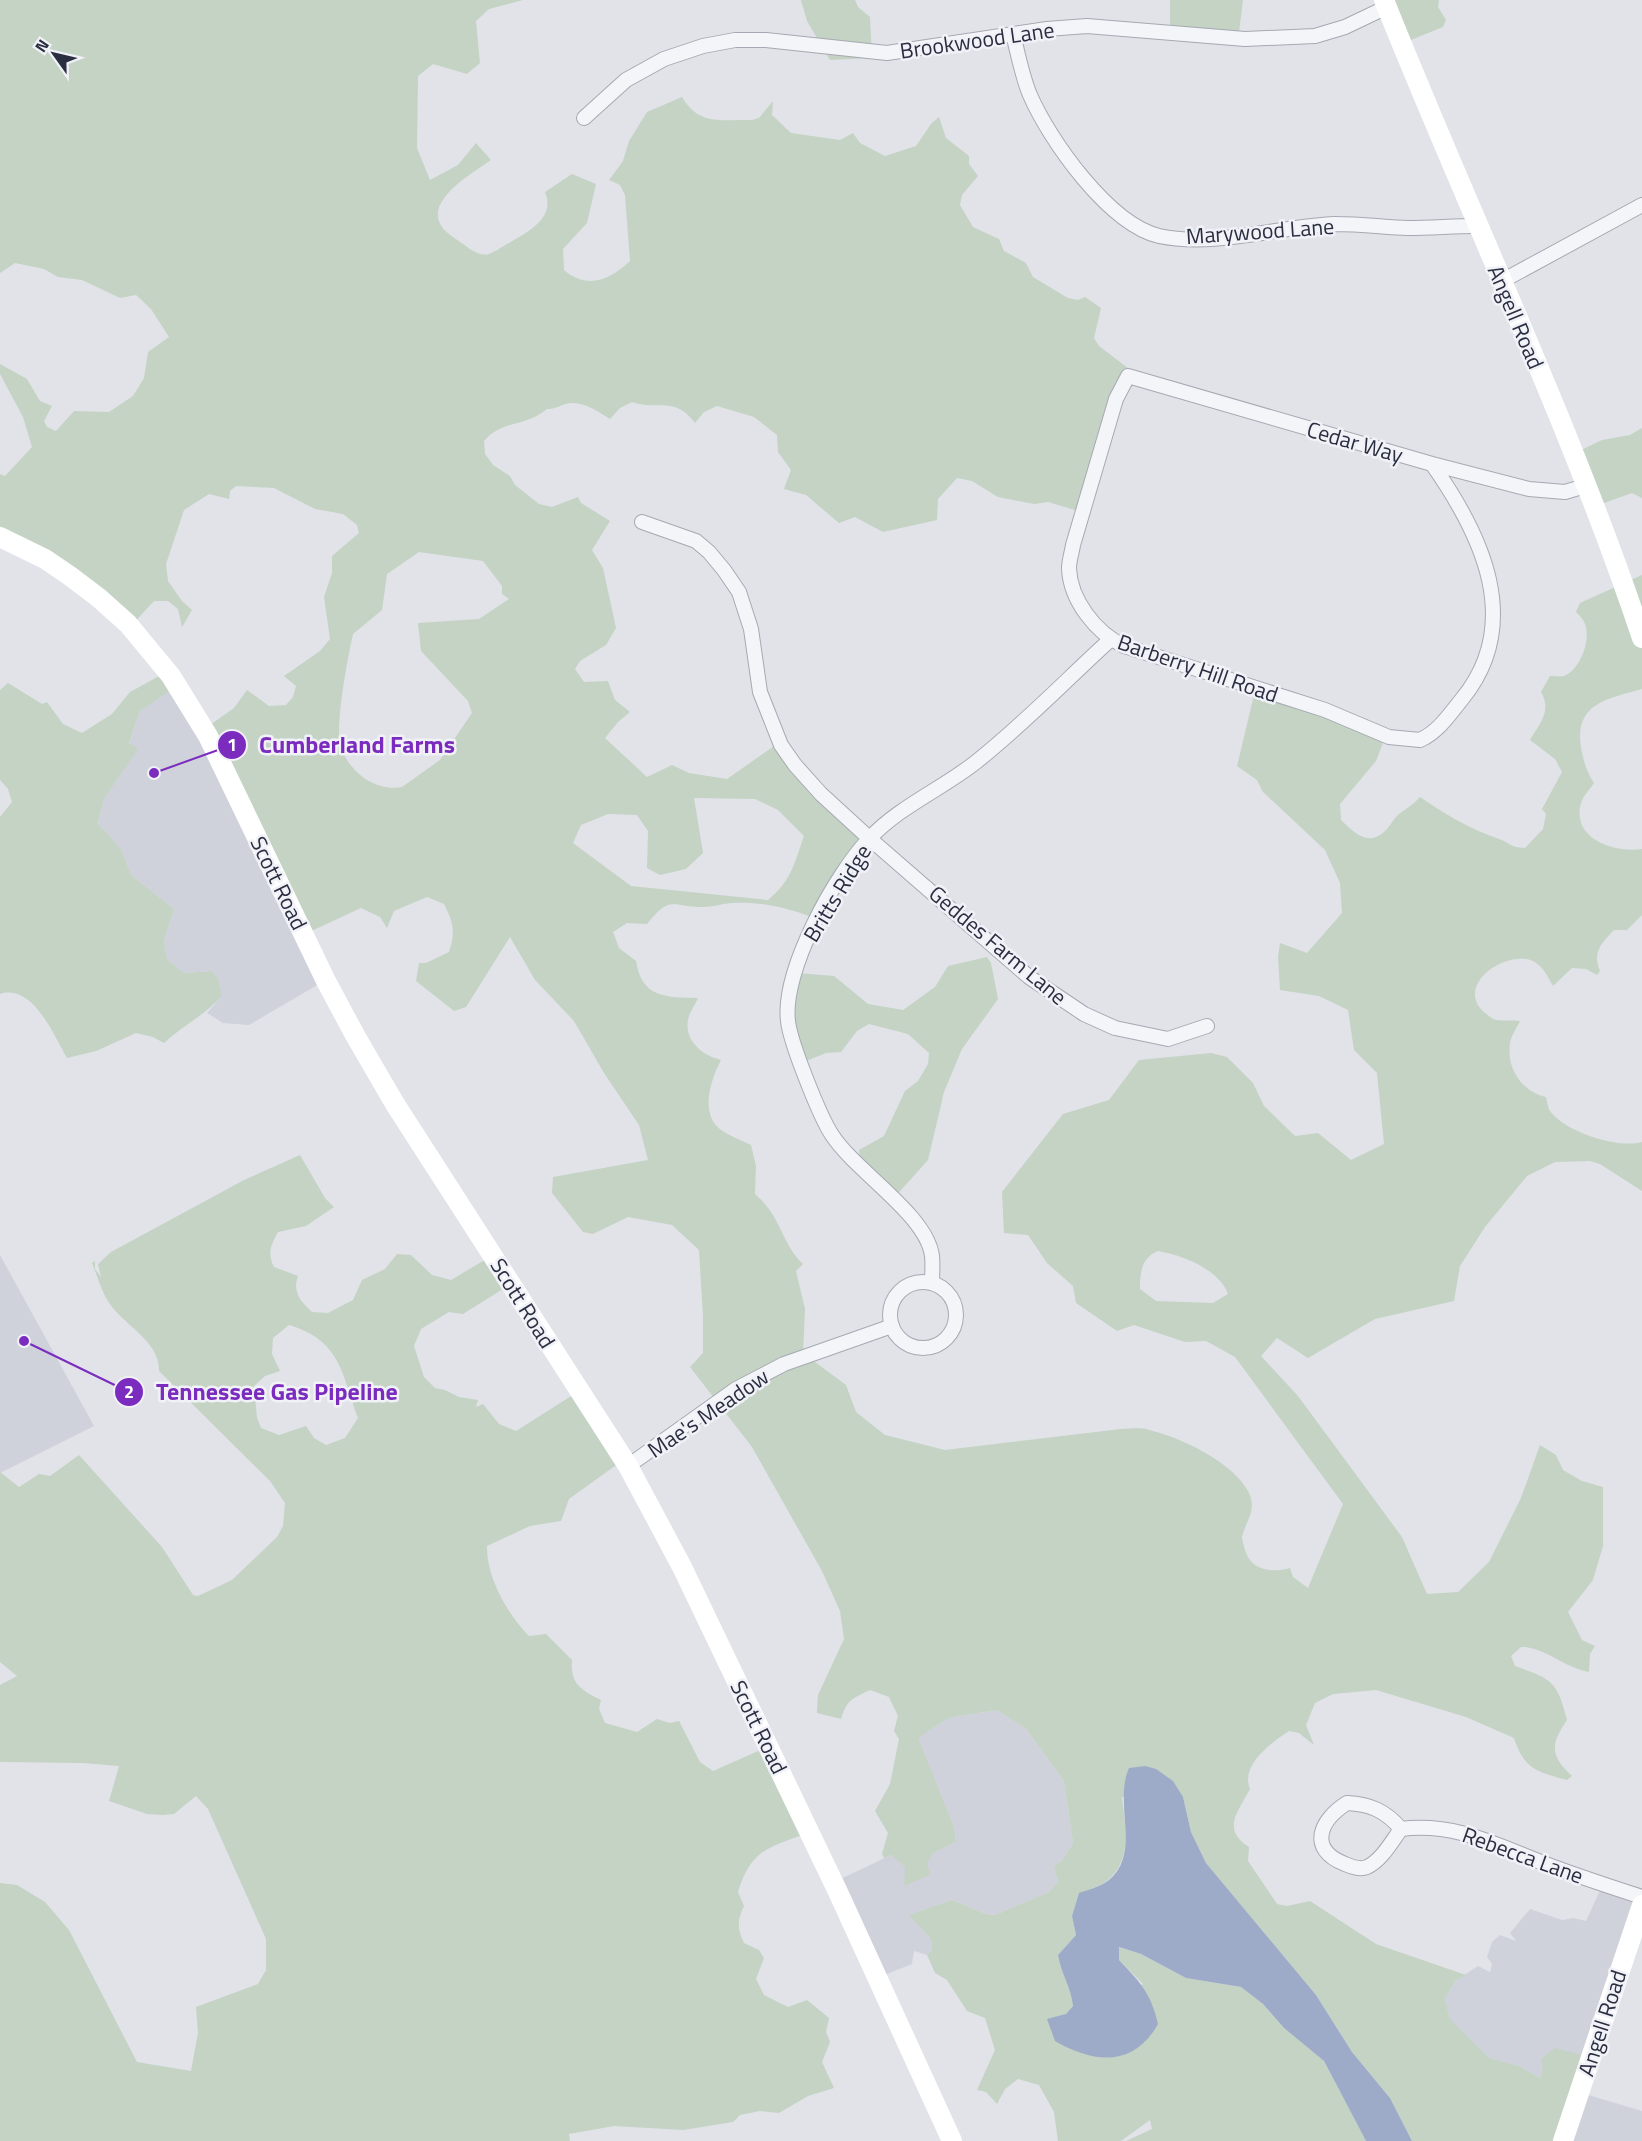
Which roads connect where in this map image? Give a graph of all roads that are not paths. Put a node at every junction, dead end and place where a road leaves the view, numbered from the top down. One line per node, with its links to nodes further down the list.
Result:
1 (1385, 4): 2 (street, Brookwood Lane); 5 (street, Angell Road)
2 (1013, 34): 3 (street, Brookwood Lane); 5 (street, Marywood Lane)
3 (584, 118)
4 (1642, 205): 6 (street)
5 (1476, 226): 6 (street, Angell Road)
6 (1502, 281): 9 (street, Angell Road)
7 (1128, 376): 8 (street, Cedar Way); 13 (street, Barberry Hill Road)
8 (1432, 464): 9 (street, Cedar Way); 13 (street, Barberry Hill Road)
9 (1585, 486): 12 (street, Angell Road)
10 (642, 522): 14 (street, Geddes Farm Lane)
11 (0, 537): 18 (street, Scott Road)
12 (1642, 638)
13 (1111, 639): 14 (street, Britts Ridge)
14 (869, 838): 15 (street, Geddes Farm Lane); 16 (street, Britts Ridge)
15 (1207, 1026)
16 (932, 1283): 17 (street); 17 (street)
17 (892, 1326): 18 (street, Mae's Meadow)
18 (628, 1466): 22 (street, Scott Road)
19 (1401, 1829): 19 (street); 20 (street, Rebecca Lane)
20 (1642, 1897)
21 (1642, 1905): 23 (street, Angell Road)
22 (952, 2141)
23 (1563, 2141)

